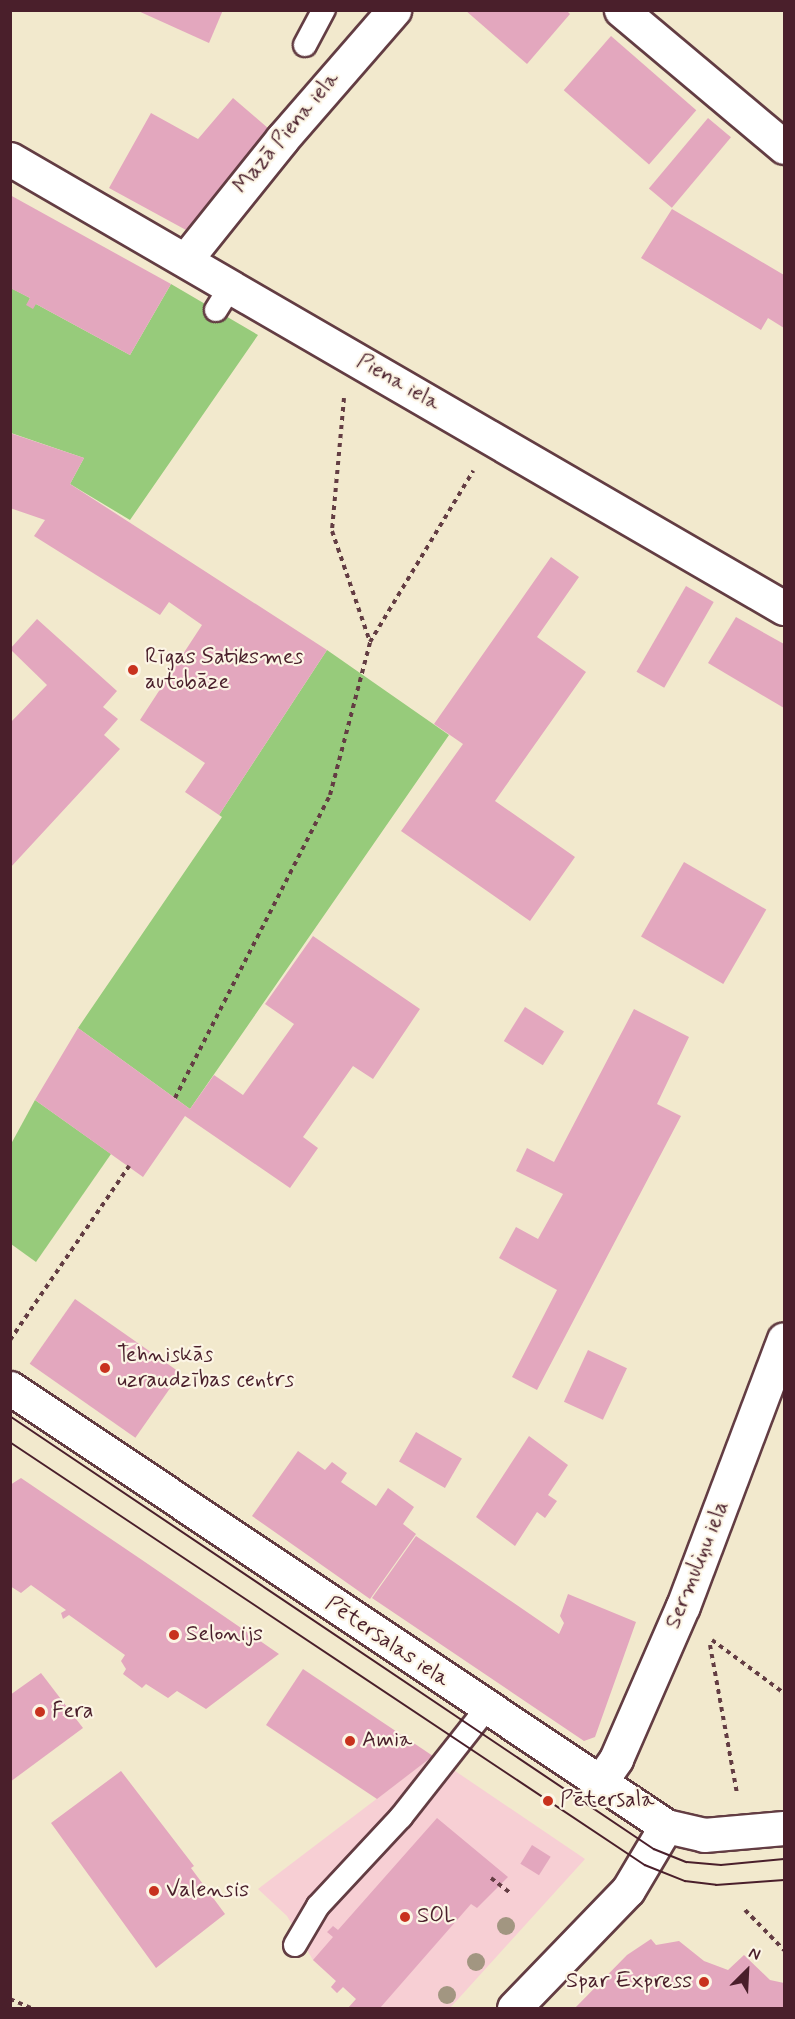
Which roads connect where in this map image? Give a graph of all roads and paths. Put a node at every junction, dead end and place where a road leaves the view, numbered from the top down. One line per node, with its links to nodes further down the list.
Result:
1 (324, 10): 4 (lane)
2 (394, 10): 7 (street, Mazā Piena iela)
3 (621, 10): 5 (street)
4 (305, 45)
5 (784, 147)
6 (10, 159): 7 (street, Piena iela)
7 (186, 259): 10 (street, Piena iela)
8 (344, 396): 11 (path)
9 (478, 463): 11 (path)
10 (784, 608)
11 (370, 642): 12 (path)
12 (175, 1098)
13 (129, 1166): 14 (path)
14 (10, 1340)
15 (784, 1340): 19 (street, Sermuliņu iela)
16 (10, 1388): 18 (street, Pētersalas iela)
17 (784, 1693): 20 (path)
18 (486, 1709): 19 (street, Pētersalas iela); 26 (lane)
19 (598, 1785): 21 (street, Pētersalas iela)
20 (738, 1804)
21 (666, 1826): 22 (street, Pētersalas iela); 30 (street)
22 (784, 1828)
23 (491, 1878): 24 (path)
24 (510, 1893)
25 (745, 1910): 27 (path)
26 (295, 1945)
27 (784, 1950)
28 (10, 1999): 29 (path)
29 (31, 2008)
30 (514, 2008)

